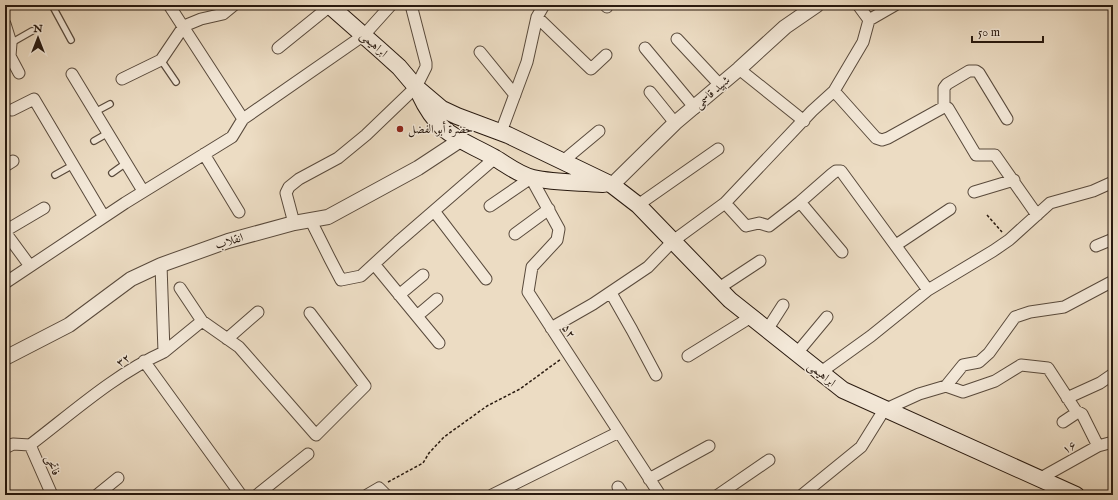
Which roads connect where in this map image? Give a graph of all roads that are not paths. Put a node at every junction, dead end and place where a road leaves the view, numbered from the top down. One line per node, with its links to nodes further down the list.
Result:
1 (52, 5): 18 (lane)
2 (169, 5): 14 (street)
3 (234, 5): 14 (street)
4 (330, 5): 16 (main road, ابراهیمی); 20 (street)
5 (391, 5): 16 (street)
6 (410, 5): 31 (street)
7 (544, 5): 11 (street)
8 (817, 5): 25 (street, شهید قاسمی)
9 (858, 5): 12 (street)
10 (895, 5): 12 (street)
11 (537, 17): 23 (street); 34 (street)
12 (869, 20): 32 (street)
13 (5, 24): 19 (street)
14 (184, 26): 24 (street); 40 (street)
15 (32, 31): 19 (lane)
16 (364, 35): 31 (main road, ابراهیمی); 40 (street)
17 (677, 38): 30 (street)
18 (71, 40)
19 (11, 43): 26 (street)
20 (278, 48)
21 (645, 48): 37 (street)
22 (480, 52): 34 (street)
23 (606, 56)
24 (161, 60): 28 (street); 29 (lane)
25 (739, 69): 30 (street, شهید قاسمی); 42 (street)
26 (19, 73)
27 (72, 74): 39 (street)
28 (122, 79)
29 (176, 82)
30 (720, 85): 37 (street, شهید قاسمی)
31 (416, 87): 46 (main road, ابراهیمی); 47 (main road); 75 (street)
32 (834, 91): 36 (street); 42 (street)
33 (650, 92): 43 (street)
34 (515, 95): 46 (street)
35 (110, 104): 39 (lane)
36 (944, 107): 41 (street); 58 (street)
37 (695, 108): 43 (street, شهید قاسمی)
38 (12, 110): 54 (street)
39 (95, 112): 45 (street)
40 (243, 119): 50 (street)
41 (1007, 120)
42 (804, 122): 64 (street)
43 (675, 123): 60 (street, شهید قاسمی)
44 (598, 131): 52 (street)
45 (108, 133): 48 (lane); 53 (street)
46 (505, 133): 51 (main road); 52 (main road, ابراهیمی)
47 (459, 140): 51 (main road); 74 (street, انقلاب)
48 (94, 141)
49 (718, 150): 65 (street)
50 (204, 154): 61 (street); 71 (street)
51 (495, 158): 57 (main road); 70 (street)
52 (563, 161): 60 (main road, ابراهیمی)
53 (126, 163): 55 (lane); 61 (street)
54 (73, 165): 56 (lane); 73 (street)
55 (112, 173)
56 (55, 175)
57 (531, 178): 60 (main road); 66 (street); 68 (street, ۵۲)
58 (1014, 180): 62 (street); 72 (street)
59 (1113, 182): 72 (street)
60 (612, 185): 65 (main road, ابراهیمی)
61 (143, 191): 73 (street)
62 (974, 192)
63 (800, 202): 64 (street); 80 (street); 82 (street)
64 (725, 203): 78 (street)
65 (638, 205): 78 (main road, ابراهیمی)
66 (490, 206)
67 (44, 208): 76 (street)
68 (549, 209): 77 (street); 104 (street, ۵۲)
69 (950, 209): 80 (street)
70 (434, 211): 84 (street); 88 (street)
71 (239, 212)
72 (1037, 214): 93 (street)
73 (104, 217): 86 (street)
74 (311, 221): 75 (street, انقلاب); 84 (street)
75 (294, 223): 85 (street, انقلاب)
76 (5, 231): 86 (street)
77 (514, 234)
78 (673, 241): 92 (main road, ابراهیمی); 94 (street)
79 (1112, 241): 81 (street)
80 (896, 245): 93 (street)
81 (1096, 246)
82 (842, 252)
83 (760, 261): 92 (street)
84 (374, 264): 95 (street)
85 (161, 265): 108 (street); 111 (street, انقلاب)
86 (30, 266): 90 (street)
87 (423, 275): 95 (street)
88 (486, 279)
89 (1113, 281): 116 (street)
90 (5, 283)
91 (180, 288): 103 (street)
92 (719, 288): 101 (main road, ابراهیمی)
93 (928, 290): 113 (street)
94 (611, 293): 104 (street); 115 (street)
95 (399, 295): 100 (street)
96 (437, 299): 100 (street)
97 (784, 305): 105 (street)
98 (258, 312): 106 (street)
99 (310, 313): 106 (street)
100 (417, 316): 107 (street)
101 (751, 317): 105 (main road, ابراهیمی); 110 (street)
102 (827, 317): 109 (street)
103 (202, 321): 106 (street); 108 (street, ۳۲)
104 (551, 328): 121 (street, ۵۲)
105 (767, 330): 109 (main road, ابراهیمی)
106 (227, 339)
107 (439, 343)
108 (164, 352): 112 (street, ۳۲)
109 (797, 353): 113 (main road, ابراهیمی)
110 (688, 356)
111 (5, 358)
112 (144, 361): 123 (street, ۳۲); 137 (street)
113 (821, 372): 118 (main road, ابراهیمی)
114 (1113, 374): 117 (street)
115 (656, 375)
116 (946, 386): 117 (street); 118 (street)
117 (1067, 398): 119 (street)
118 (884, 410): 130 (main road, ابراهیمی); 134 (street)
119 (1076, 411): 120 (street); 125 (street)
120 (1063, 422)
121 (619, 432): 131 (street, ۵۲); 140 (street)
122 (1113, 442): 125 (street, ۱۶)
123 (30, 445): 126 (street); 135 (street, فاتحی)
124 (709, 446): 131 (street)
125 (1098, 446): 130 (street, ۱۶)
126 (5, 448)
127 (308, 454): 138 (street)
128 (769, 460): 133 (street)
129 (118, 478): 136 (street)
130 (1039, 478): 143 (main road, ابراهیمی)
131 (649, 480): 141 (street, ۵۲)
132 (383, 491): 139 (street)
133 (735, 491): 142 (street)
134 (810, 493)
135 (52, 495)
136 (97, 495)
137 (242, 495)
138 (258, 495)
139 (367, 495)
140 (492, 495)
141 (660, 495)
142 (718, 495)
143 (1076, 495)

